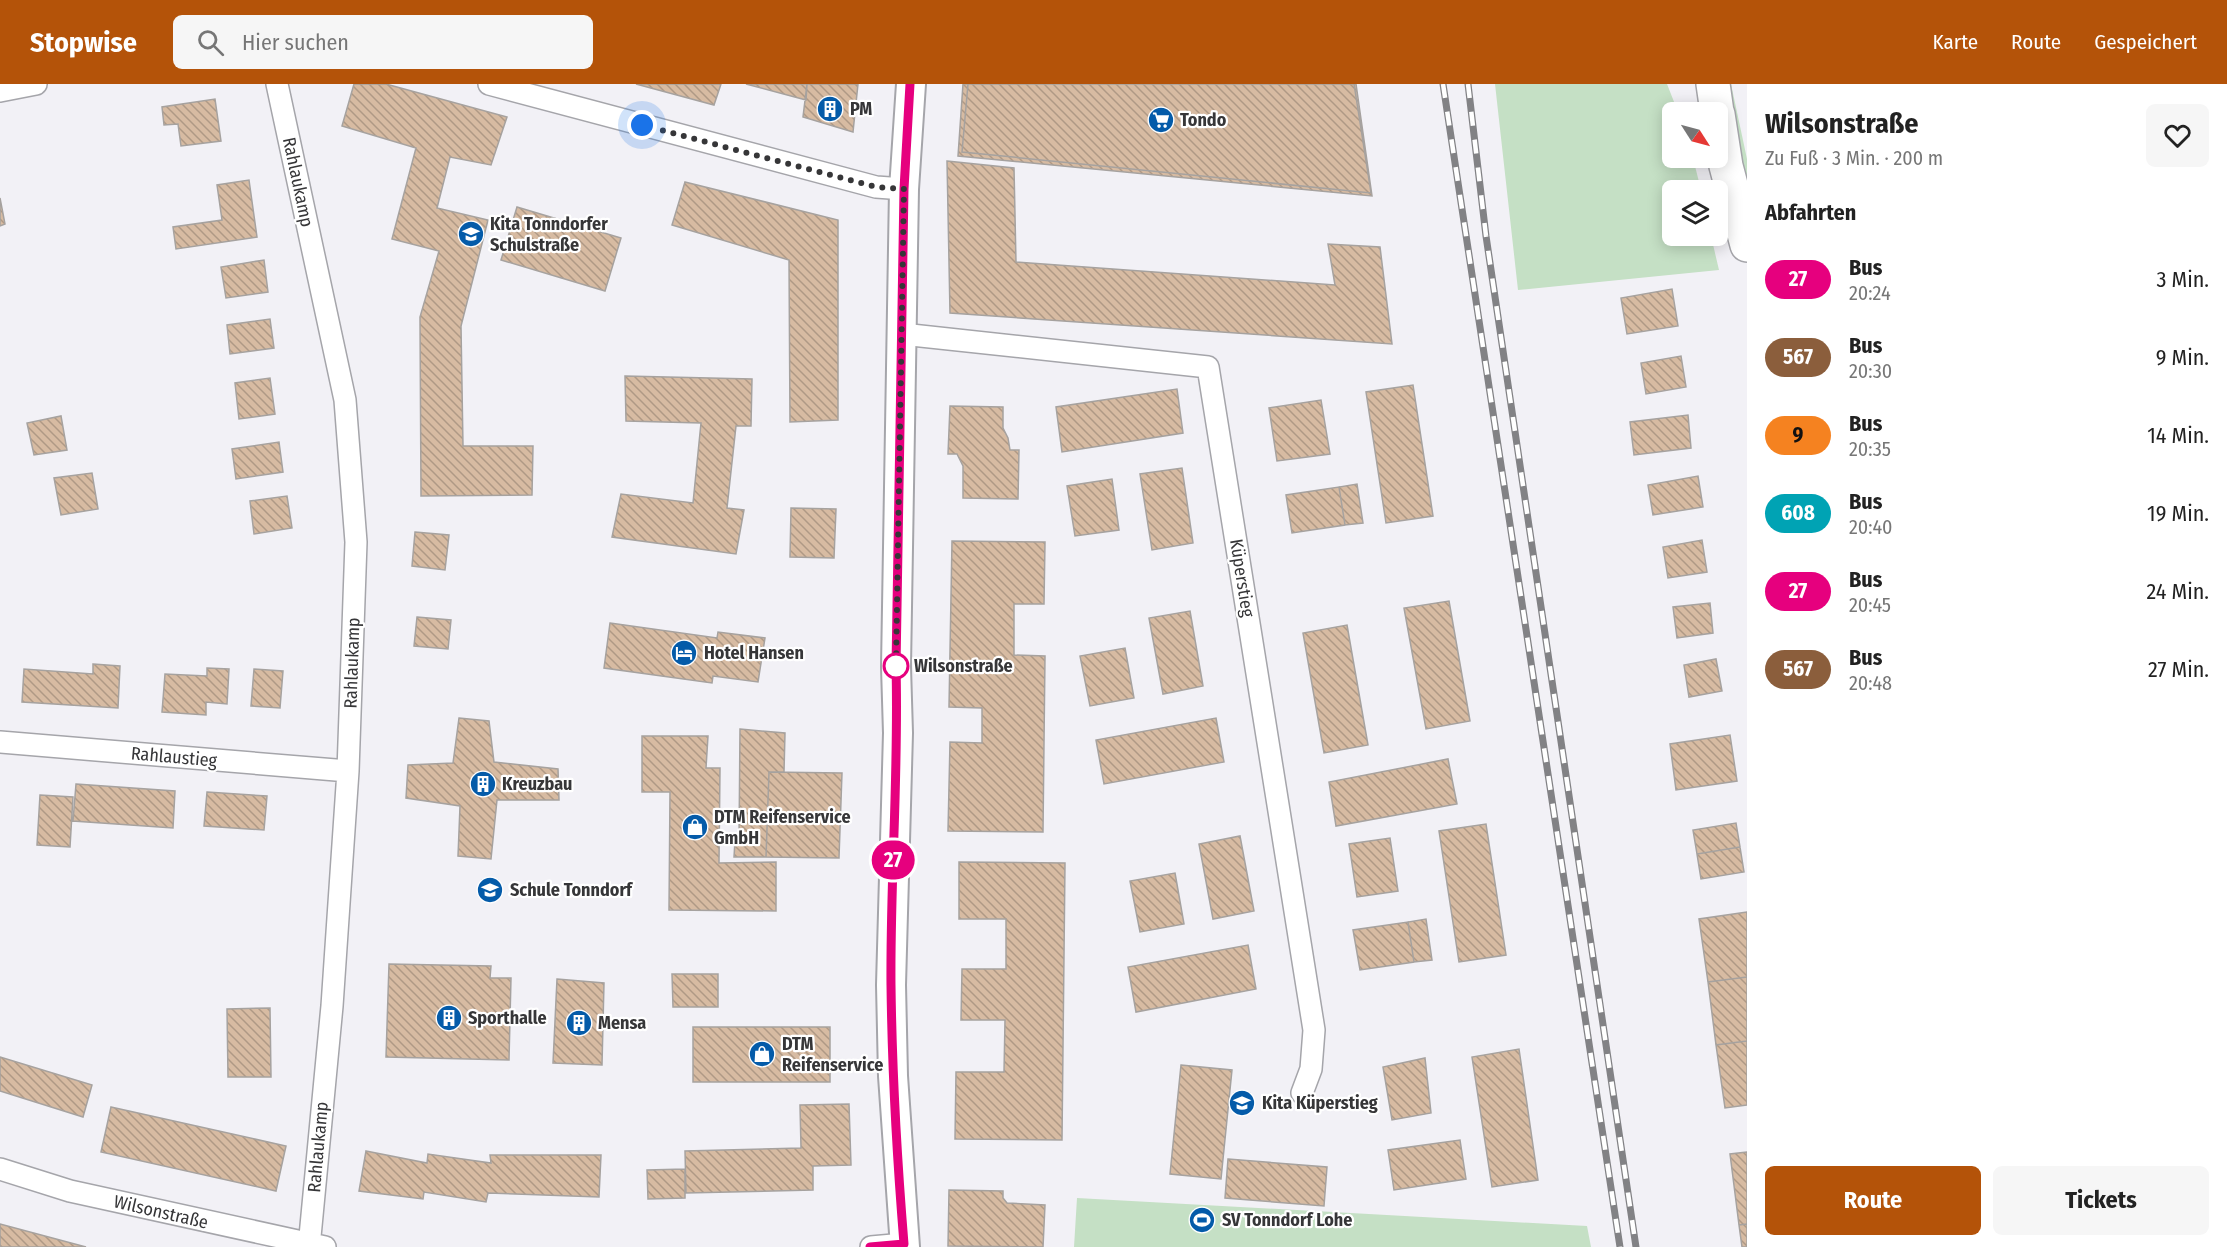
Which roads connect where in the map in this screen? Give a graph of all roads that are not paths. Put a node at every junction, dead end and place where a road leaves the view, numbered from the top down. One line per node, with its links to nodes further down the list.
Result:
1 (36, 84): 6 (street)
2 (278, 84): 13 (street, Rahlaukamp)
3 (489, 84): 9 (street)
4 (910, 84): 9 (main road)
5 (1713, 84): 7 (main road)
6 (0, 91)
7 (1715, 102)
8 (1727, 168): 10 (main road)
9 (904, 189): 11 (main road)
10 (1747, 245)
11 (902, 334): 14 (street, Küperstieg); 16 (main road)
12 (0, 742): 13 (street, Rahlaustieg)
13 (348, 771): 17 (street, Rahlaukamp)
14 (1302, 1093)
15 (0, 1169): 17 (street, Wilsonstraße)
16 (904, 1245): 18 (street)
17 (314, 1246)
18 (871, 1247)

